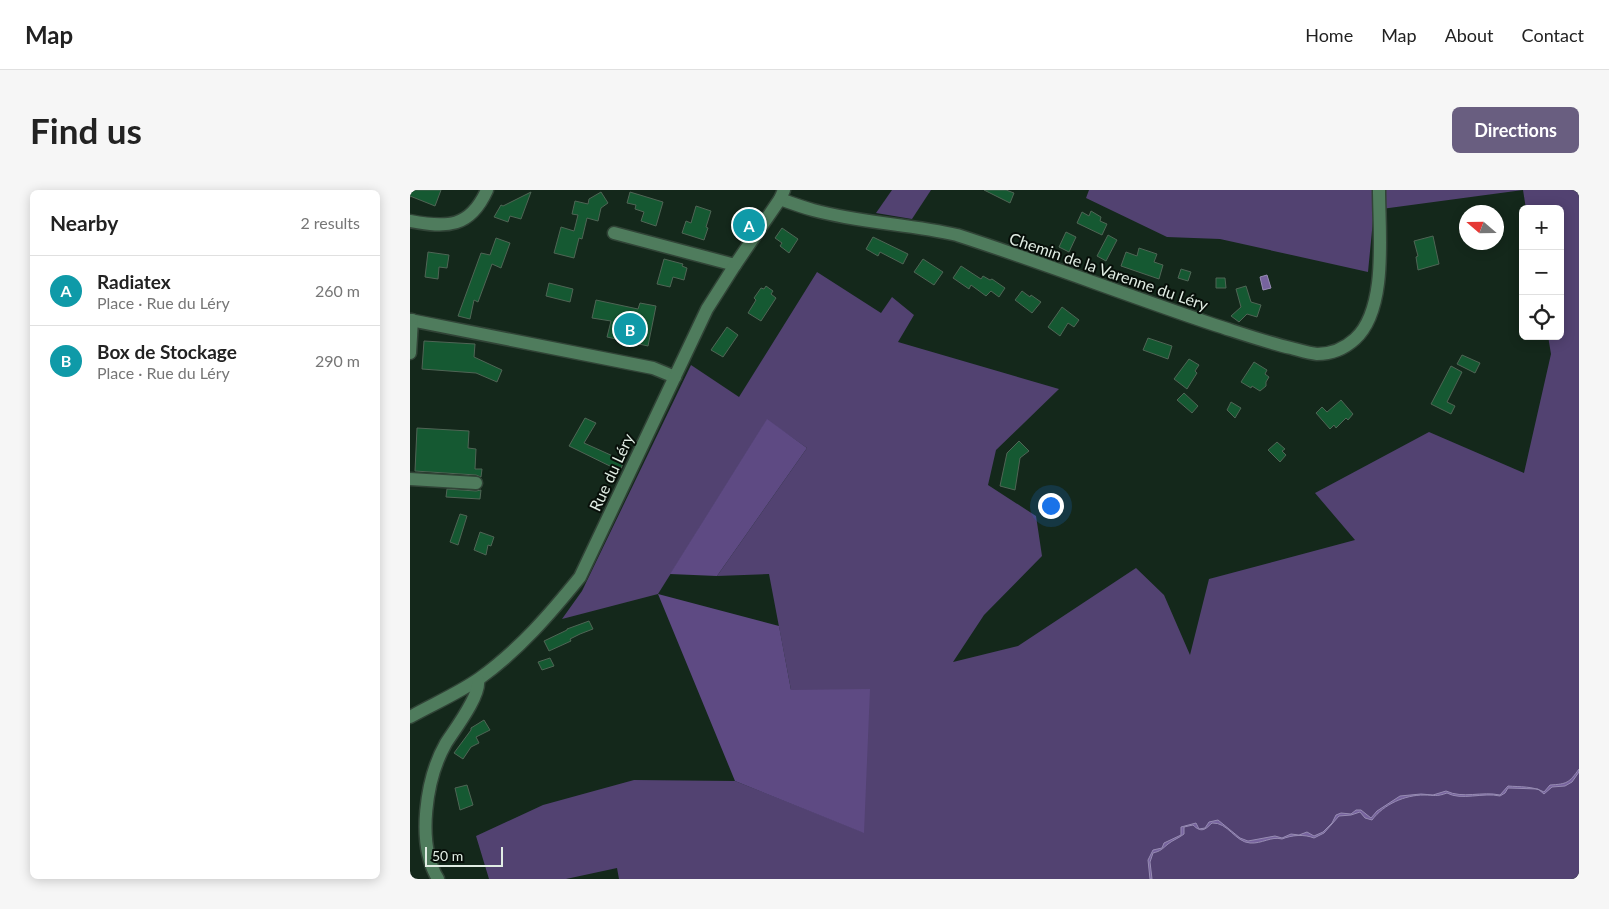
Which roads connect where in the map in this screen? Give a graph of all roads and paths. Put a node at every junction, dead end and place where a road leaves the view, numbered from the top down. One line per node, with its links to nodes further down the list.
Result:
1 (487, 190): 4 (street)
2 (1379, 190): 3 (street, Chemin de la Varenne du Léry)
3 (782, 195): 6 (street, Rue du Léry)
4 (410, 220)
5 (614, 233): 6 (street)
6 (735, 265): 9 (street, Rue du Léry)
7 (411, 320): 8 (street); 9 (street)
8 (410, 353)
9 (675, 377): 12 (street, Rue du Léry)
10 (410, 479): 11 (street)
11 (476, 483)
12 (478, 680): 13 (street, Rue du Léry); 14 (street)
13 (410, 717)
14 (438, 879)

